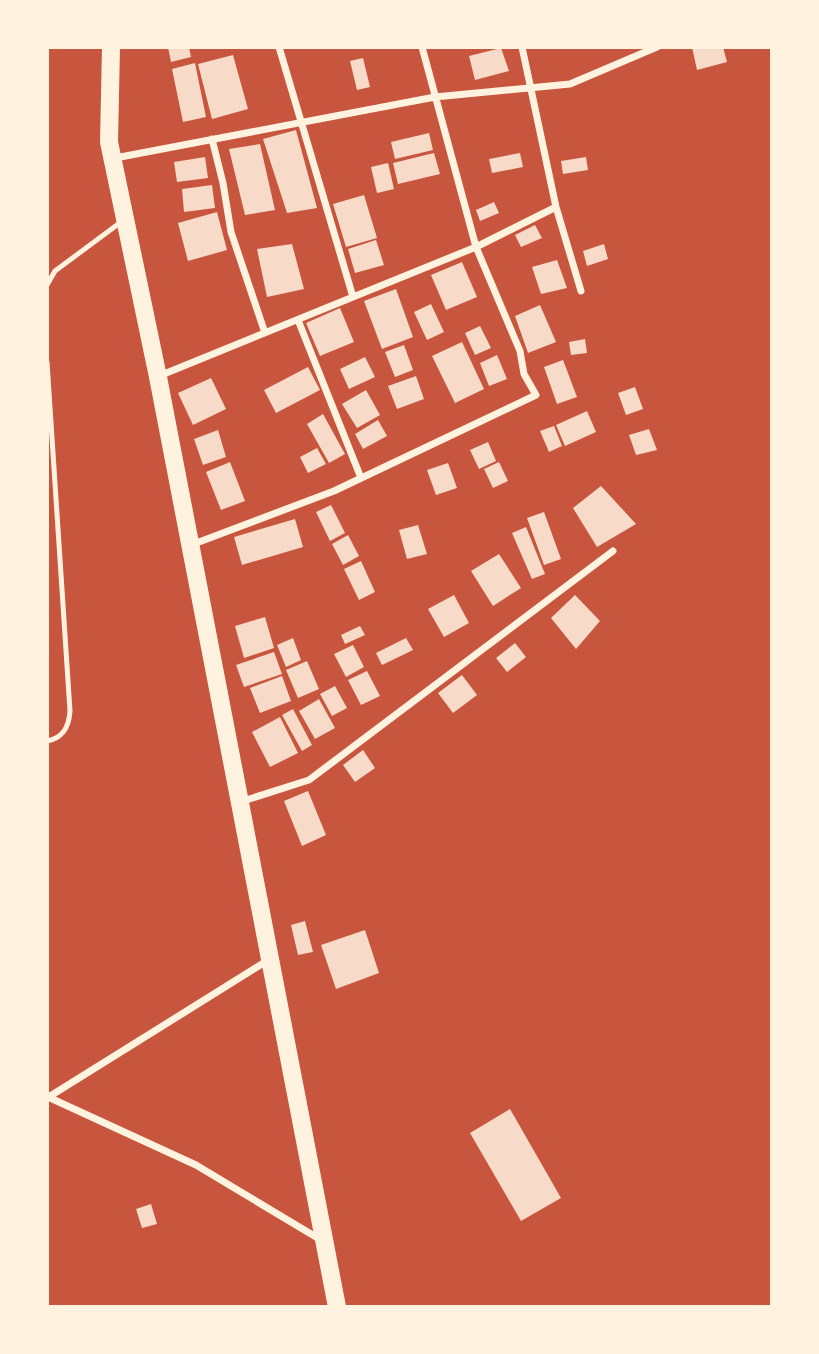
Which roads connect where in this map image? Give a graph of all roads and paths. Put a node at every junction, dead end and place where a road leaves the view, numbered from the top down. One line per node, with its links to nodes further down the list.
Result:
1 (111, 47): 10 (main road)
2 (279, 47): 8 (street)
3 (422, 47): 7 (street)
4 (522, 47): 6 (street)
5 (657, 47): 6 (street)
6 (530, 88): 7 (street); 11 (street)
7 (435, 97): 8 (street); 13 (street)
8 (303, 122): 9 (street); 16 (street)
9 (212, 139): 10 (street); 18 (street)
10 (112, 158): 12 (main road)
11 (556, 206): 13 (street); 15 (street)
12 (125, 219): 14 (lane); 20 (main road)
13 (476, 247): 16 (street); 21 (street)
14 (47, 285)
15 (581, 291)
16 (353, 297): 17 (street)
17 (298, 320): 18 (street); 21 (street)
18 (265, 333): 20 (street)
19 (47, 362): 24 (lane)
20 (158, 377): 22 (main road)
21 (361, 478): 22 (street)
22 (191, 545): 25 (main road)
23 (613, 551): 25 (street)
24 (47, 741)
25 (240, 802): 26 (main road)
26 (271, 959): 27 (street); 28 (main road)
27 (48, 1098): 28 (street)
28 (325, 1242): 29 (main road)
29 (337, 1307)

